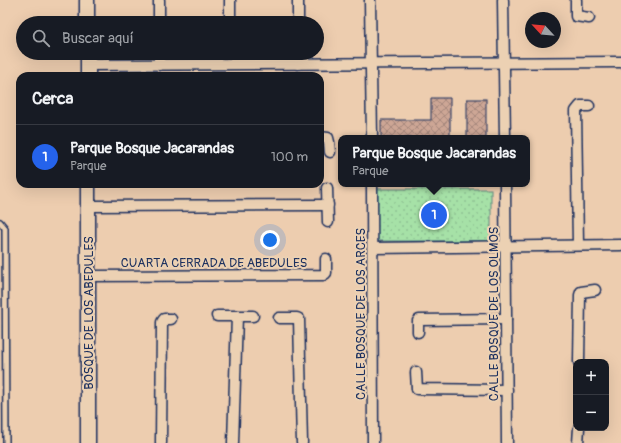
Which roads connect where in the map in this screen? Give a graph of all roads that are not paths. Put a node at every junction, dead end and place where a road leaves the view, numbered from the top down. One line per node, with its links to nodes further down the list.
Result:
1 (87, 0): 8 (street)
2 (159, 0): 9 (street)
3 (230, 0): 10 (street)
4 (298, 0): 11 (street)
5 (370, 0): 20 (street)
6 (503, 0): 17 (street)
7 (576, 0): 12 (street)
8 (87, 16)
9 (159, 16)
10 (230, 16)
11 (298, 16)
12 (589, 18)
13 (159, 60): 22 (street)
14 (231, 60): 18 (street)
15 (298, 60): 19 (street)
16 (621, 62): 17 (street)
17 (504, 63): 20 (street); 25 (street)
18 (231, 64): 19 (street); 22 (street)
19 (298, 64): 20 (street)
20 (371, 64): 24 (street)
21 (88, 65): 22 (street)
22 (159, 65)
23 (589, 106): 36 (street)
24 (372, 135)
25 (505, 135)
26 (324, 138): 27 (street)
27 (330, 152)
28 (372, 187): 39 (street, CALLE BOSQUE DE LOS ARCES)
29 (505, 187): 38 (street, CALLE BOSQUE DE LOS OLMOS)
30 (88, 188): 33 (street, BOSQUE DE LOS ABEDULES)
31 (327, 188): 32 (street)
32 (328, 205): 33 (street); 35 (street)
33 (88, 206): 41 (street, BOSQUE DE LOS ABEDULES)
34 (0, 222): 54 (lane)
35 (328, 222)
36 (578, 245): 37 (street); 38 (street)
37 (621, 245)
38 (506, 246): 39 (street); 48 (street, CALLE BOSQUE DE LOS OLMOS)
39 (373, 248): 59 (street, CALLE BOSQUE DE LOS ARCES)
40 (326, 259): 41 (street, CUARTA CERRADA DE ABEDULES)
41 (88, 276): 55 (street, BOSQUE DE LOS ABEDULES)
42 (595, 290): 50 (street)
43 (217, 316): 44 (street)
44 (237, 316): 45 (street); 57 (street)
45 (253, 316)
46 (279, 318): 58 (street)
47 (171, 319): 56 (street)
48 (506, 319): 49 (street); 52 (street, CALLE BOSQUE DE LOS OLMOS)
49 (418, 332)
50 (579, 359)
51 (416, 372): 52 (street)
52 (506, 390): 60 (street, CALLE BOSQUE DE LOS OLMOS)
53 (579, 431): 61 (street)
54 (6, 443)
55 (88, 443)
56 (161, 443)
57 (233, 443)
58 (302, 443)
59 (374, 443)
60 (507, 443)
61 (578, 443)

